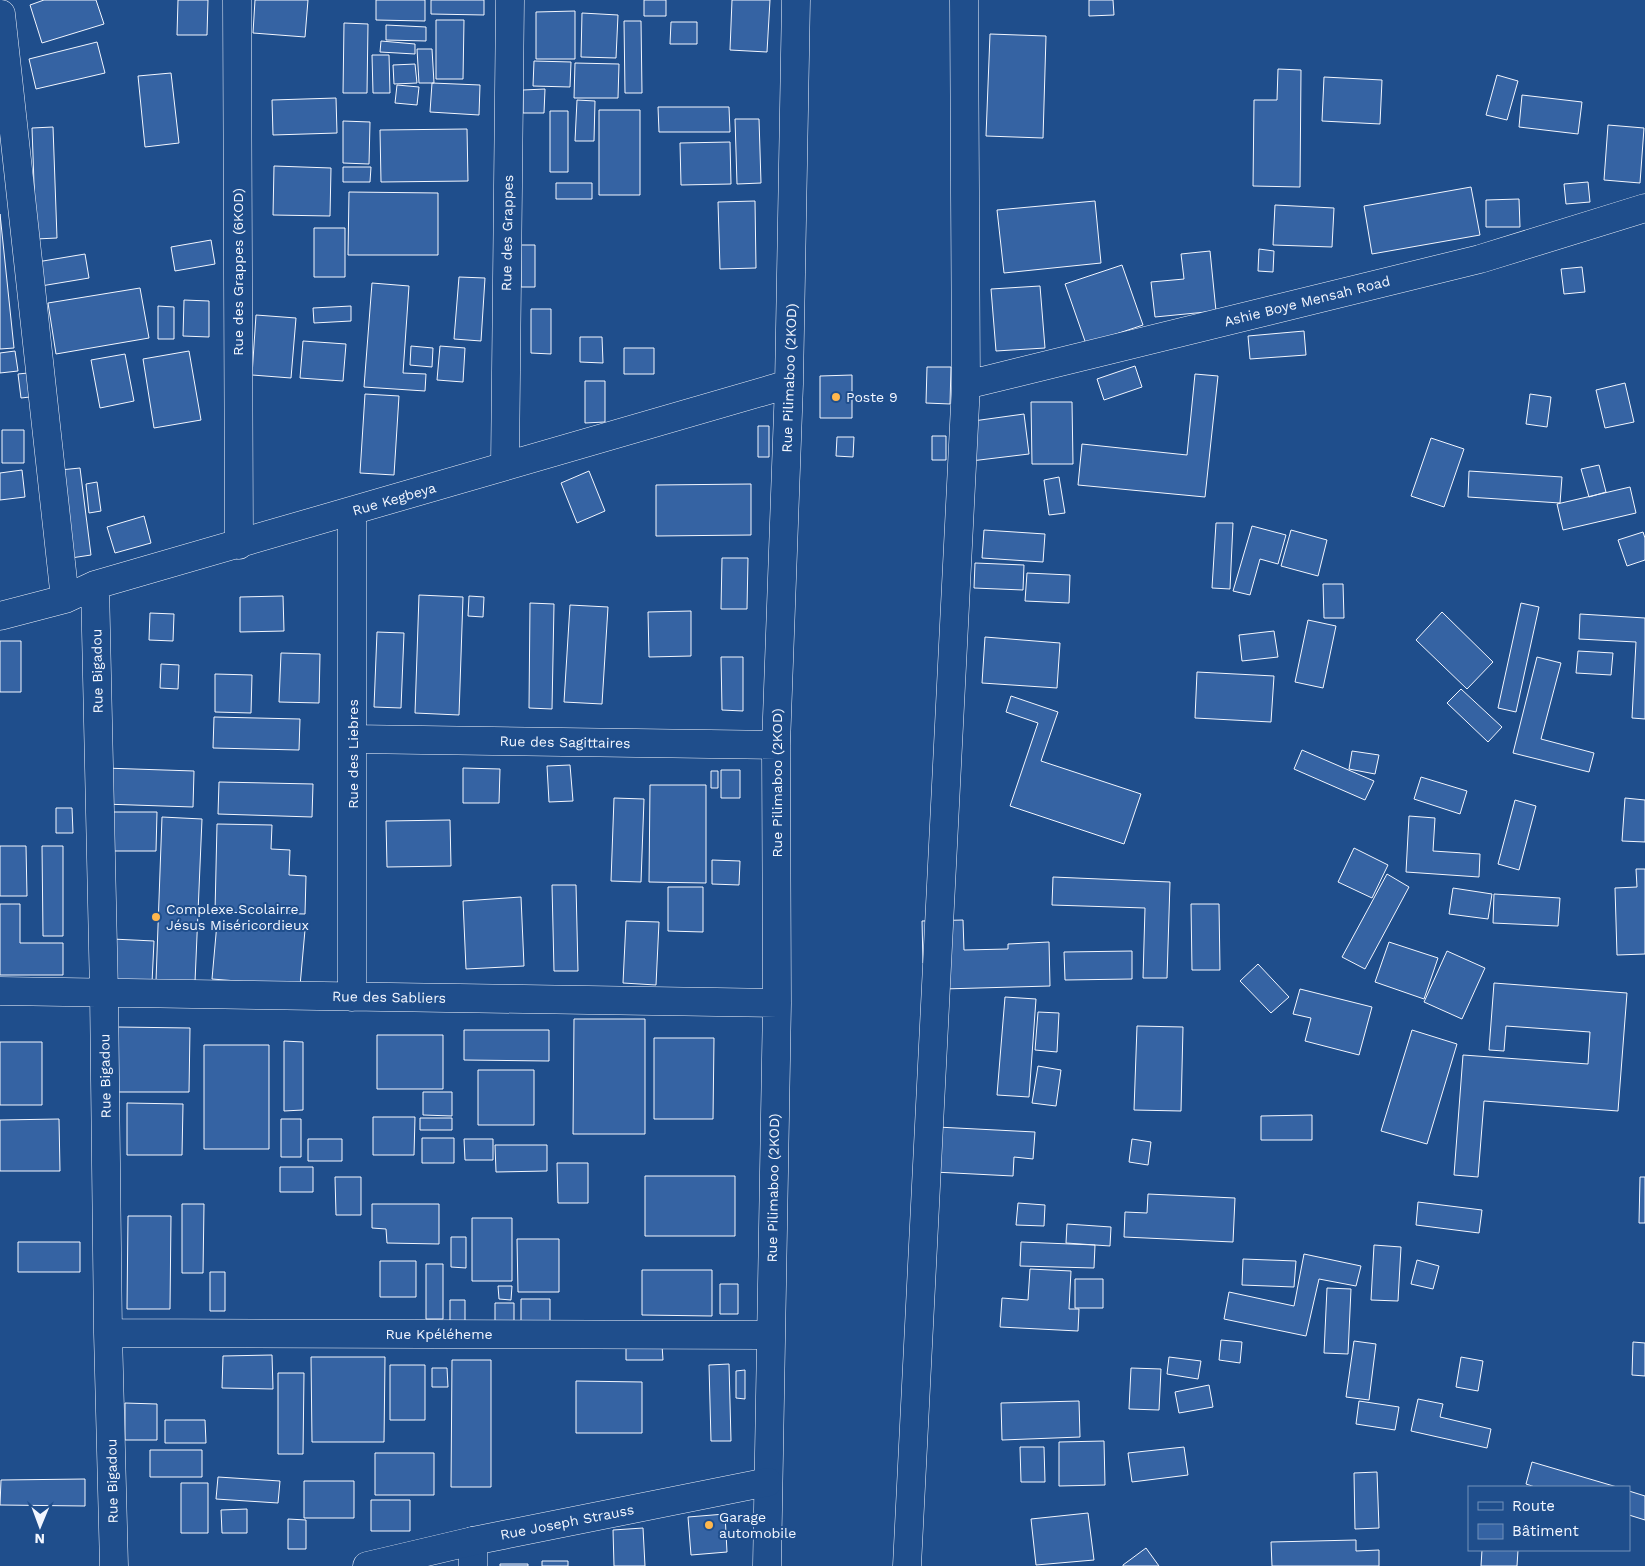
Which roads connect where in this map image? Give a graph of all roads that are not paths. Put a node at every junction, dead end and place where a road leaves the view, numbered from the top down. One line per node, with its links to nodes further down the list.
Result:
1 (236, 0): 11 (street, Rue des Grappes (6KOD))
2 (510, 0): 9 (street, Rue des Grappes)
3 (796, 0): 7 (street, Rue Pilimaboo (2KOD))
4 (964, 0): 8 (street)
5 (0, 14): 13 (street)
6 (1645, 208): 8 (street, Ashie Boye Mensah Road)
7 (789, 384): 9 (street, Rue Kegbeya); 16 (street, Rue Pilimaboo (2KOD))
8 (966, 385): 28 (street)
9 (505, 466): 10 (street, Rue Kegbeya)
10 (352, 511): 11 (street, Rue Kegbeya); 15 (street, Rue des Liebres)
11 (239, 545): 12 (street, Rue Kegbeya)
12 (96, 585): 13 (street, Rue Kegbeya); 18 (street, Rue Bigadou)
13 (65, 598): 14 (street, Rue Kegbeya)
14 (0, 616)
15 (353, 739): 16 (street, Rue des Sagittaires); 19 (street, Rue des Liebres)
16 (776, 745): 20 (street, Rue Pilimaboo (2KOD))
17 (0, 991): 18 (street, Rue des Sabliers)
18 (104, 993): 19 (street, Rue des Sabliers); 21 (street, Rue Bigadou)
19 (352, 996): 20 (street, Rue des Sabliers)
20 (777, 1003): 22 (street, Rue Pilimaboo (2KOD))
21 (108, 1334): 22 (street, Rue Kpéléheme); 25 (street, Rue Bigadou)
22 (770, 1335): 23 (street, Rue Pilimaboo (2KOD))
23 (768, 1482): 24 (street, Rue Joseph Strauss); 27 (street, Rue Pilimaboo (2KOD))
24 (473, 1554): 26 (street, Rue Joseph Strauss)
25 (114, 1566)
26 (367, 1566)
27 (767, 1566)
28 (907, 1566)

